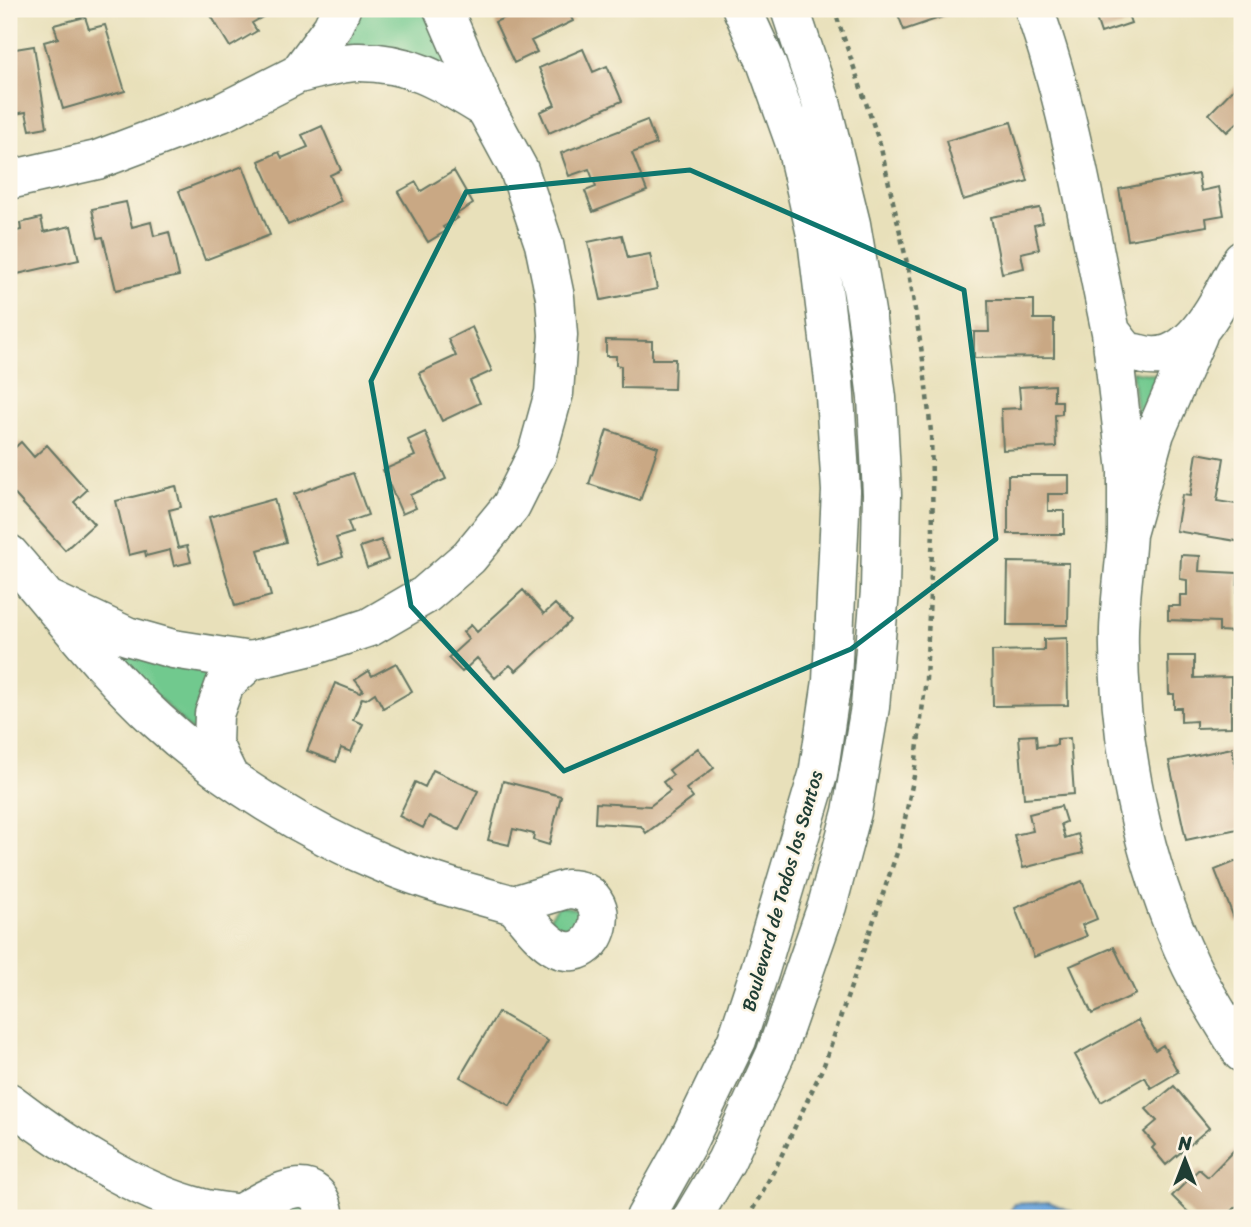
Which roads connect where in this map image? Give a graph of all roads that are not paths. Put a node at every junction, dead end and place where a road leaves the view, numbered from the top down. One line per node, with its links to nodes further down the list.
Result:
1 (341, 9): 6 (street)
2 (443, 9): 7 (street)
3 (742, 9): 22 (street, Boulevard de Todos los Santos)
4 (790, 9): 23 (street, Boulevard de Todos los Santos)
5 (1034, 9): 10 (street)
6 (298, 74): 7 (street); 8 (street)
7 (486, 109): 15 (street)
8 (9, 180)
9 (1242, 260): 11 (street)
10 (1111, 332): 11 (street); 12 (street)
11 (1199, 332): 12 (street)
12 (1127, 534): 18 (street)
13 (9, 554): 14 (street)
14 (48, 599): 15 (street); 16 (street)
15 (250, 661): 16 (street)
16 (229, 777): 17 (street)
17 (514, 905)
18 (1242, 1054)
19 (9, 1102): 20 (street)
20 (241, 1216): 21 (street)
21 (326, 1218)
22 (645, 1218)
23 (692, 1218)

